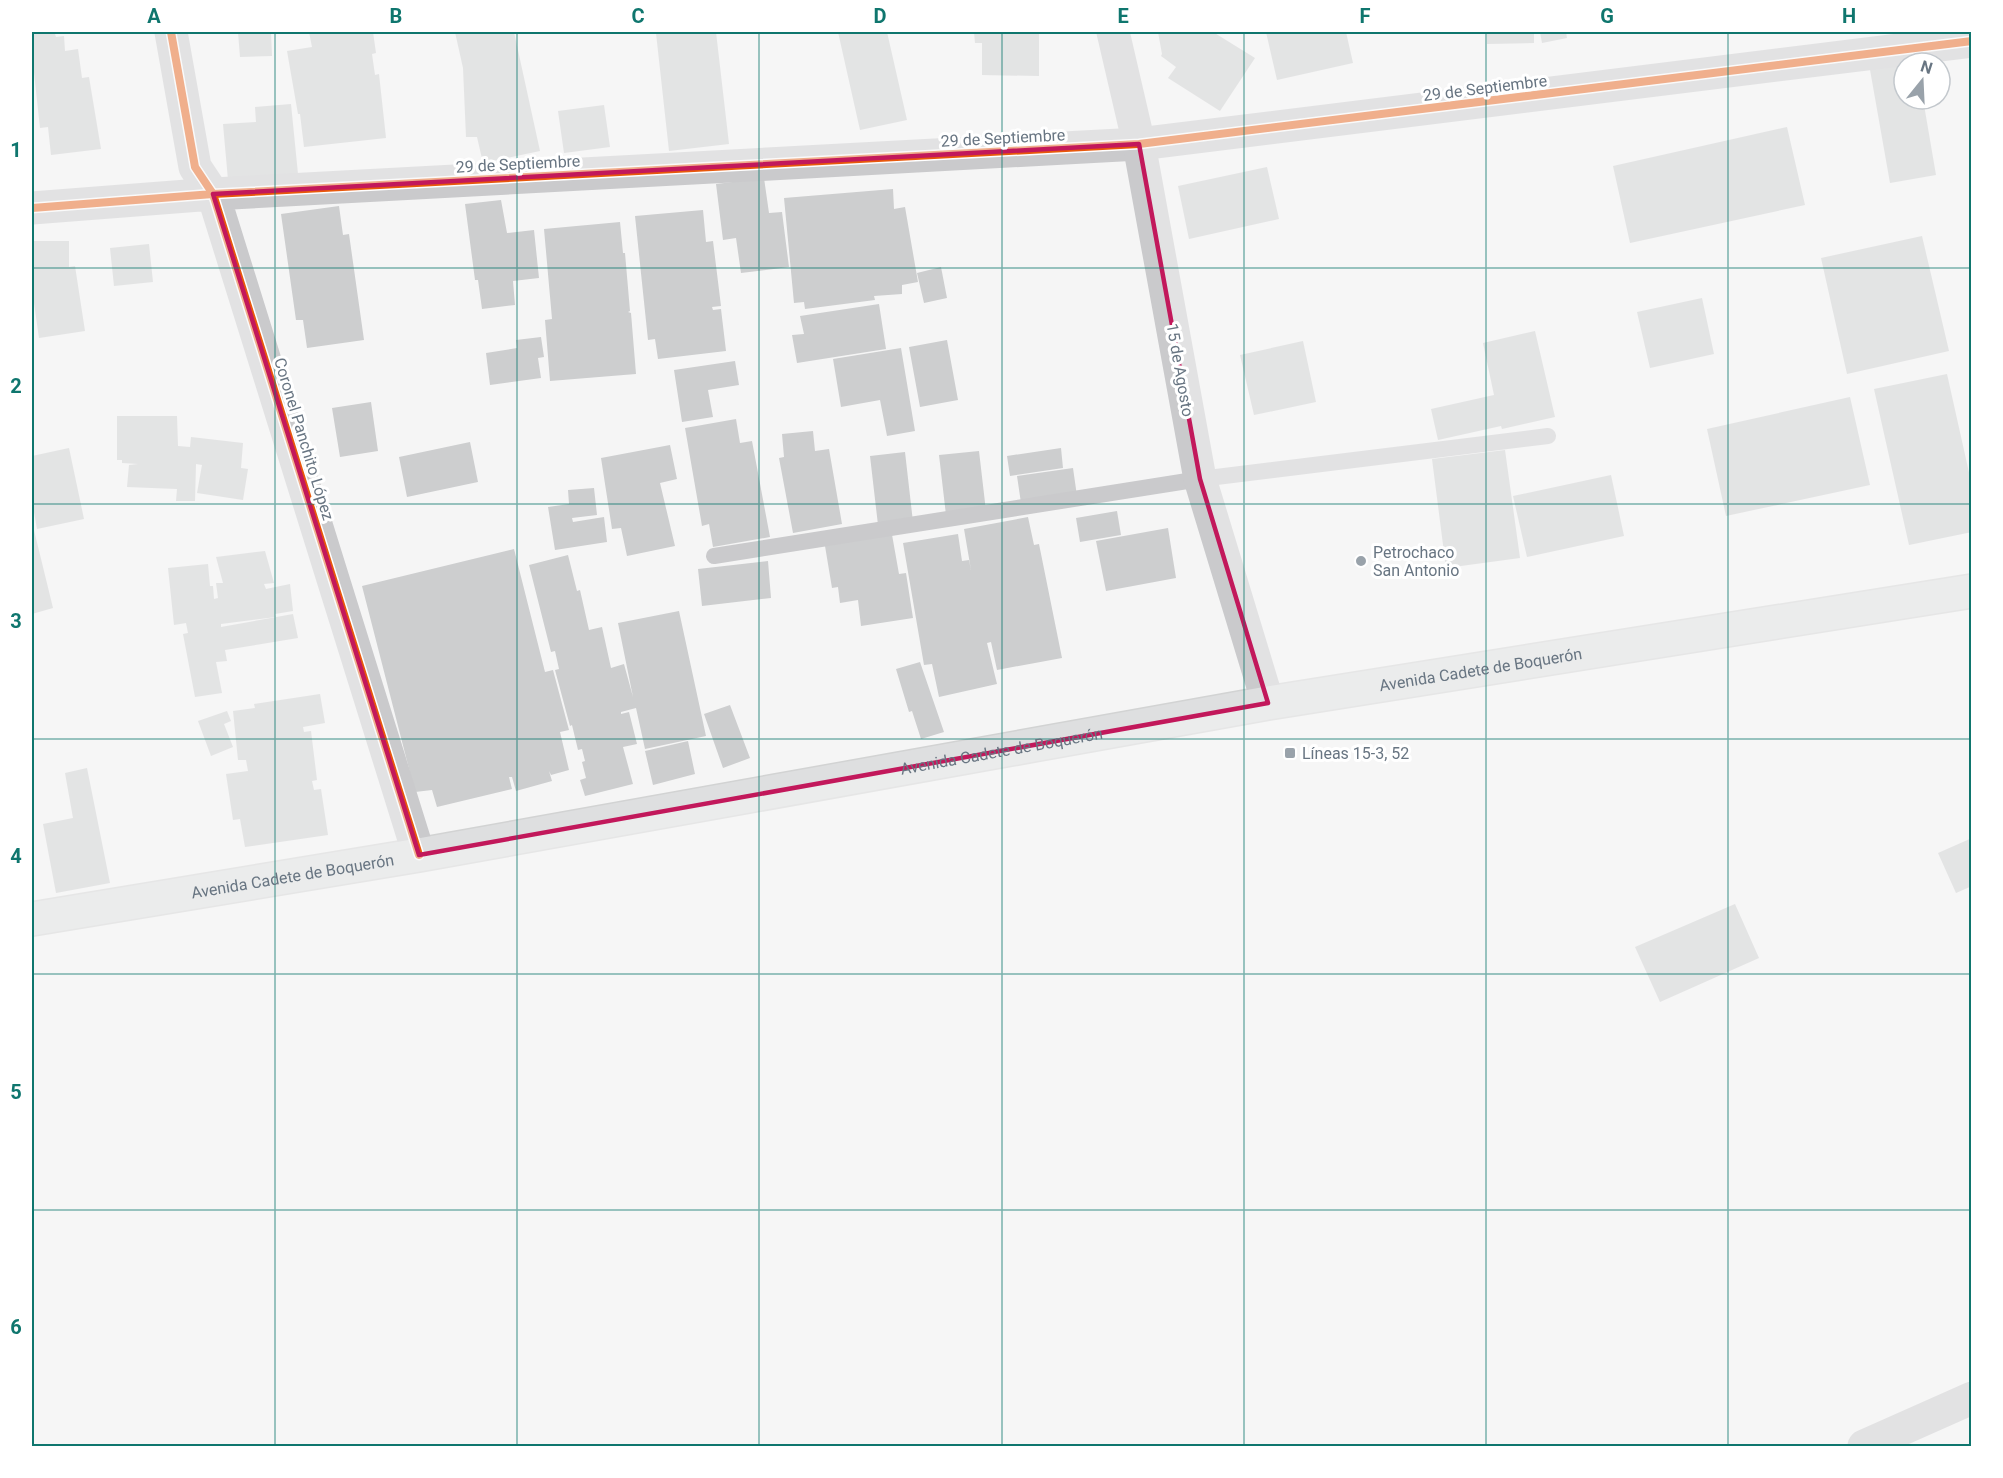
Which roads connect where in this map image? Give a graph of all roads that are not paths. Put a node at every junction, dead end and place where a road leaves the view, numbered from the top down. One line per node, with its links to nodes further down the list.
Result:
1 (171, 32): 5 (street, Coronel Panchito López)
2 (1113, 32): 4 (street, 15 de Agosto)
3 (1971, 41): 4 (street, 29 de Septiembre)
4 (1139, 144): 5 (street, 29 de Septiembre); 8 (street, 15 de Agosto)
5 (213, 194): 6 (street, 29 de Septiembre); 12 (street, Coronel Panchito López)
6 (32, 208)
7 (1548, 436): 8 (lane)
8 (1200, 479): 9 (lane); 11 (street, 15 de Agosto)
9 (714, 556)
10 (1971, 591): 11 (main road, Avenida Cadete de Boquerón)
11 (1268, 703): 12 (main road, Avenida Cadete de Boquerón)
12 (419, 855): 13 (main road, Avenida Cadete de Boquerón)
13 (32, 919)
14 (1971, 1398): 15 (street)
15 (1864, 1446)

